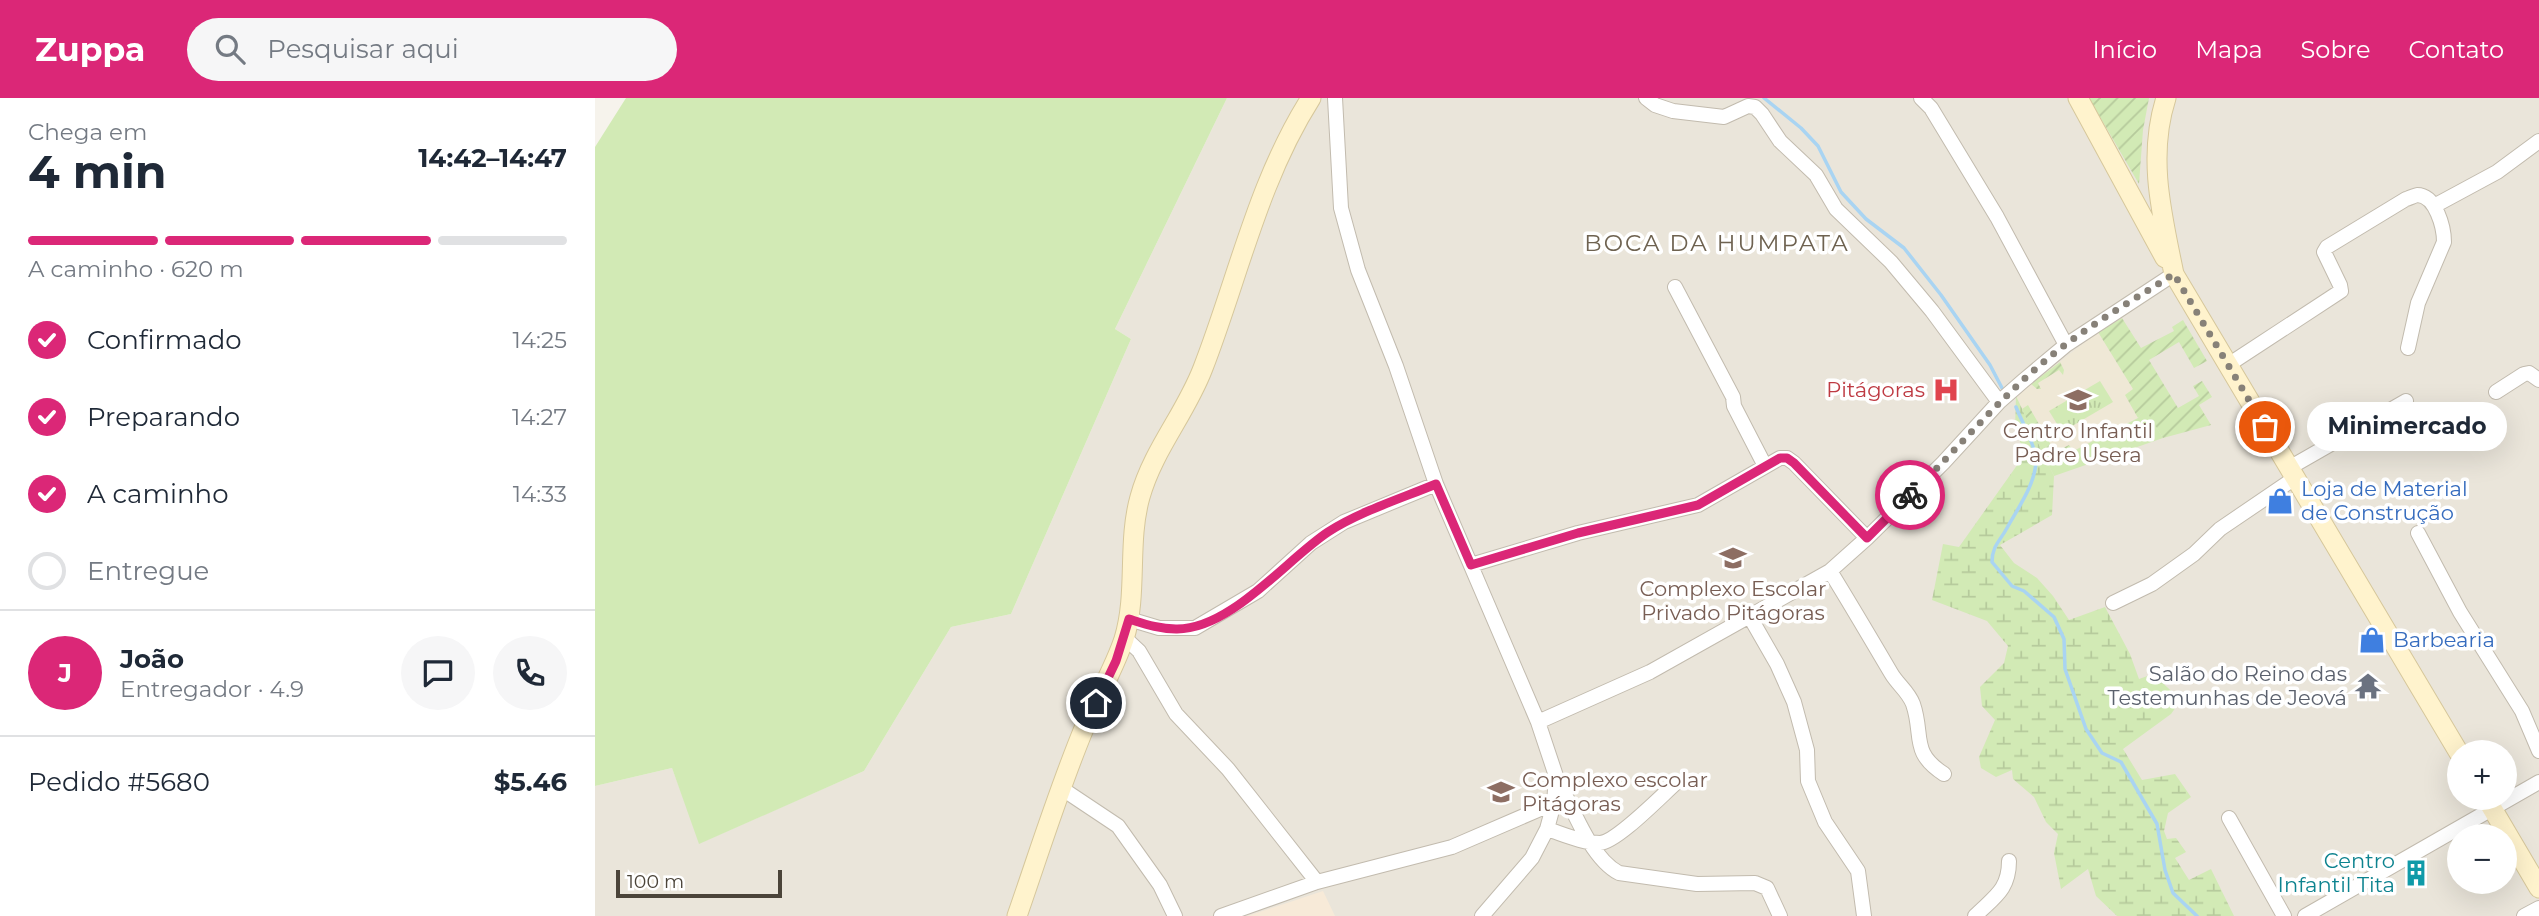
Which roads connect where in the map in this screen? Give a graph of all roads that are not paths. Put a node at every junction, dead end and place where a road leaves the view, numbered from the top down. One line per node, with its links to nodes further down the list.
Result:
1 (1335, 98): 20 (street)
2 (1646, 98): 17 (street)
3 (1921, 98): 11 (street)
4 (2078, 98): 9 (main road)
5 (2167, 98): 9 (main road)
6 (1310, 99): 27 (main road)
7 (2539, 141): 8 (street)
8 (2434, 205): 12 (street); 13 (street)
9 (2174, 274): 11 (street); 13 (main road)
10 (1675, 287): 18 (street)
11 (2066, 345): 17 (street)
12 (2409, 348)
13 (2228, 365): 19 (main road)
14 (2539, 380): 15 (street)
15 (2496, 393)
16 (2406, 401): 19 (street)
17 (1999, 402): 22 (street)
18 (1765, 466): 22 (street); 23 (street)
19 (2292, 473): 25 (street); 29 (main road)
20 (1436, 484): 23 (street); 27 (street)
21 (2418, 533): 30 (street)
22 (1867, 538): 24 (street)
23 (1471, 565): 28 (street)
24 (1830, 571): 26 (street); 31 (street)
25 (2113, 603)
26 (1750, 617): 28 (street); 52 (street)
27 (1126, 628): 35 (main road); 44 (street)
28 (1538, 722): 32 (street)
29 (2451, 740)
30 (2539, 751)
31 (1944, 774)
32 (1556, 776): 37 (street); 42 (street)
33 (1677, 782): 42 (street)
34 (2539, 782): 36 (street)
35 (1061, 788): 47 (main road); 48 (street)
36 (2517, 791)
37 (1554, 803): 41 (street); 44 (street)
38 (2478, 810): 55 (street)
39 (2493, 810): 45 (main road)
40 (2229, 818): 54 (street)
41 (1547, 829): 42 (street); 50 (street)
42 (1590, 842): 51 (street)
43 (2009, 861): 53 (street)
44 (1317, 882): 49 (street)
45 (2539, 888)
46 (2539, 908): 56 (street)
47 (1017, 916)
48 (1175, 916)
49 (1221, 916)
50 (1482, 916)
51 (1780, 916)
52 (1864, 916)
53 (1975, 916)
54 (2284, 916)
55 (2305, 916)
56 (2524, 916)

